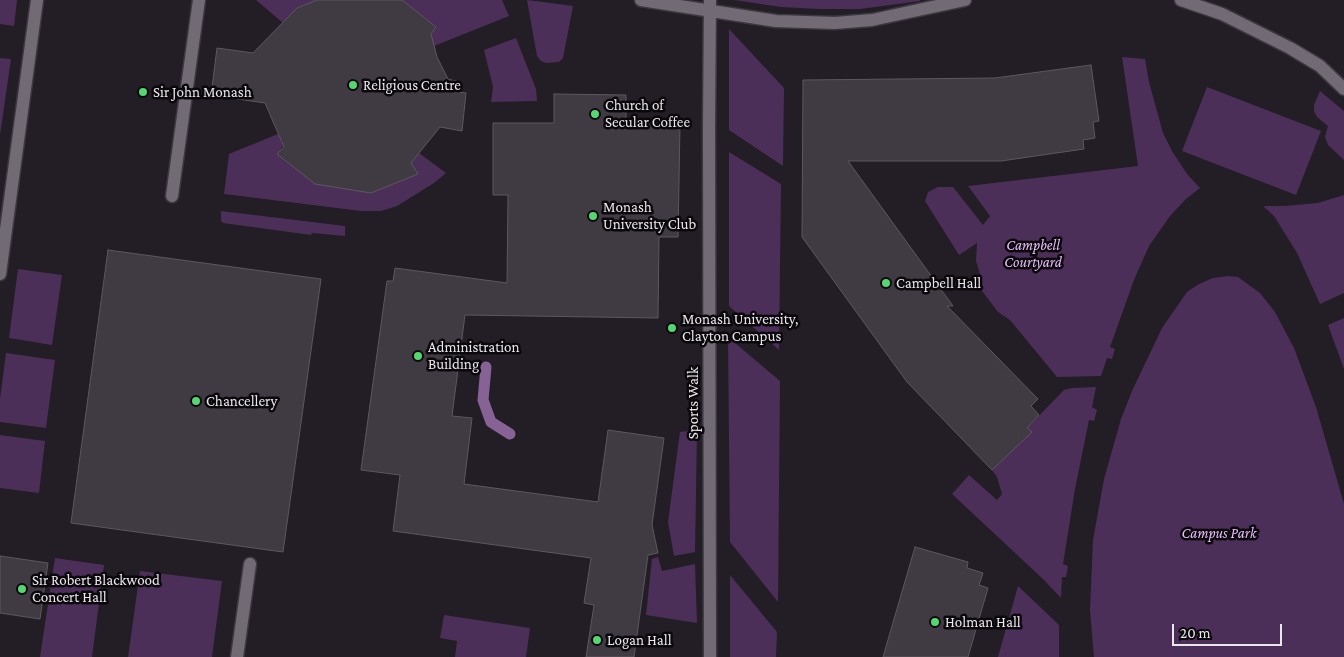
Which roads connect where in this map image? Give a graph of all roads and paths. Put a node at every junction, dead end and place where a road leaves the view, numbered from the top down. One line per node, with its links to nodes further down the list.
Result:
1 (37, 0): 9 (street)
2 (199, 0): 8 (street)
3 (642, 0): 6 (street)
4 (965, 0): 6 (street)
5 (1181, 0): 7 (street)
6 (710, 5): 12 (street, Sports Walk)
7 (1344, 89)
8 (172, 196)
9 (0, 274)
10 (250, 564): 11 (street)
11 (237, 657)
12 (710, 657)

